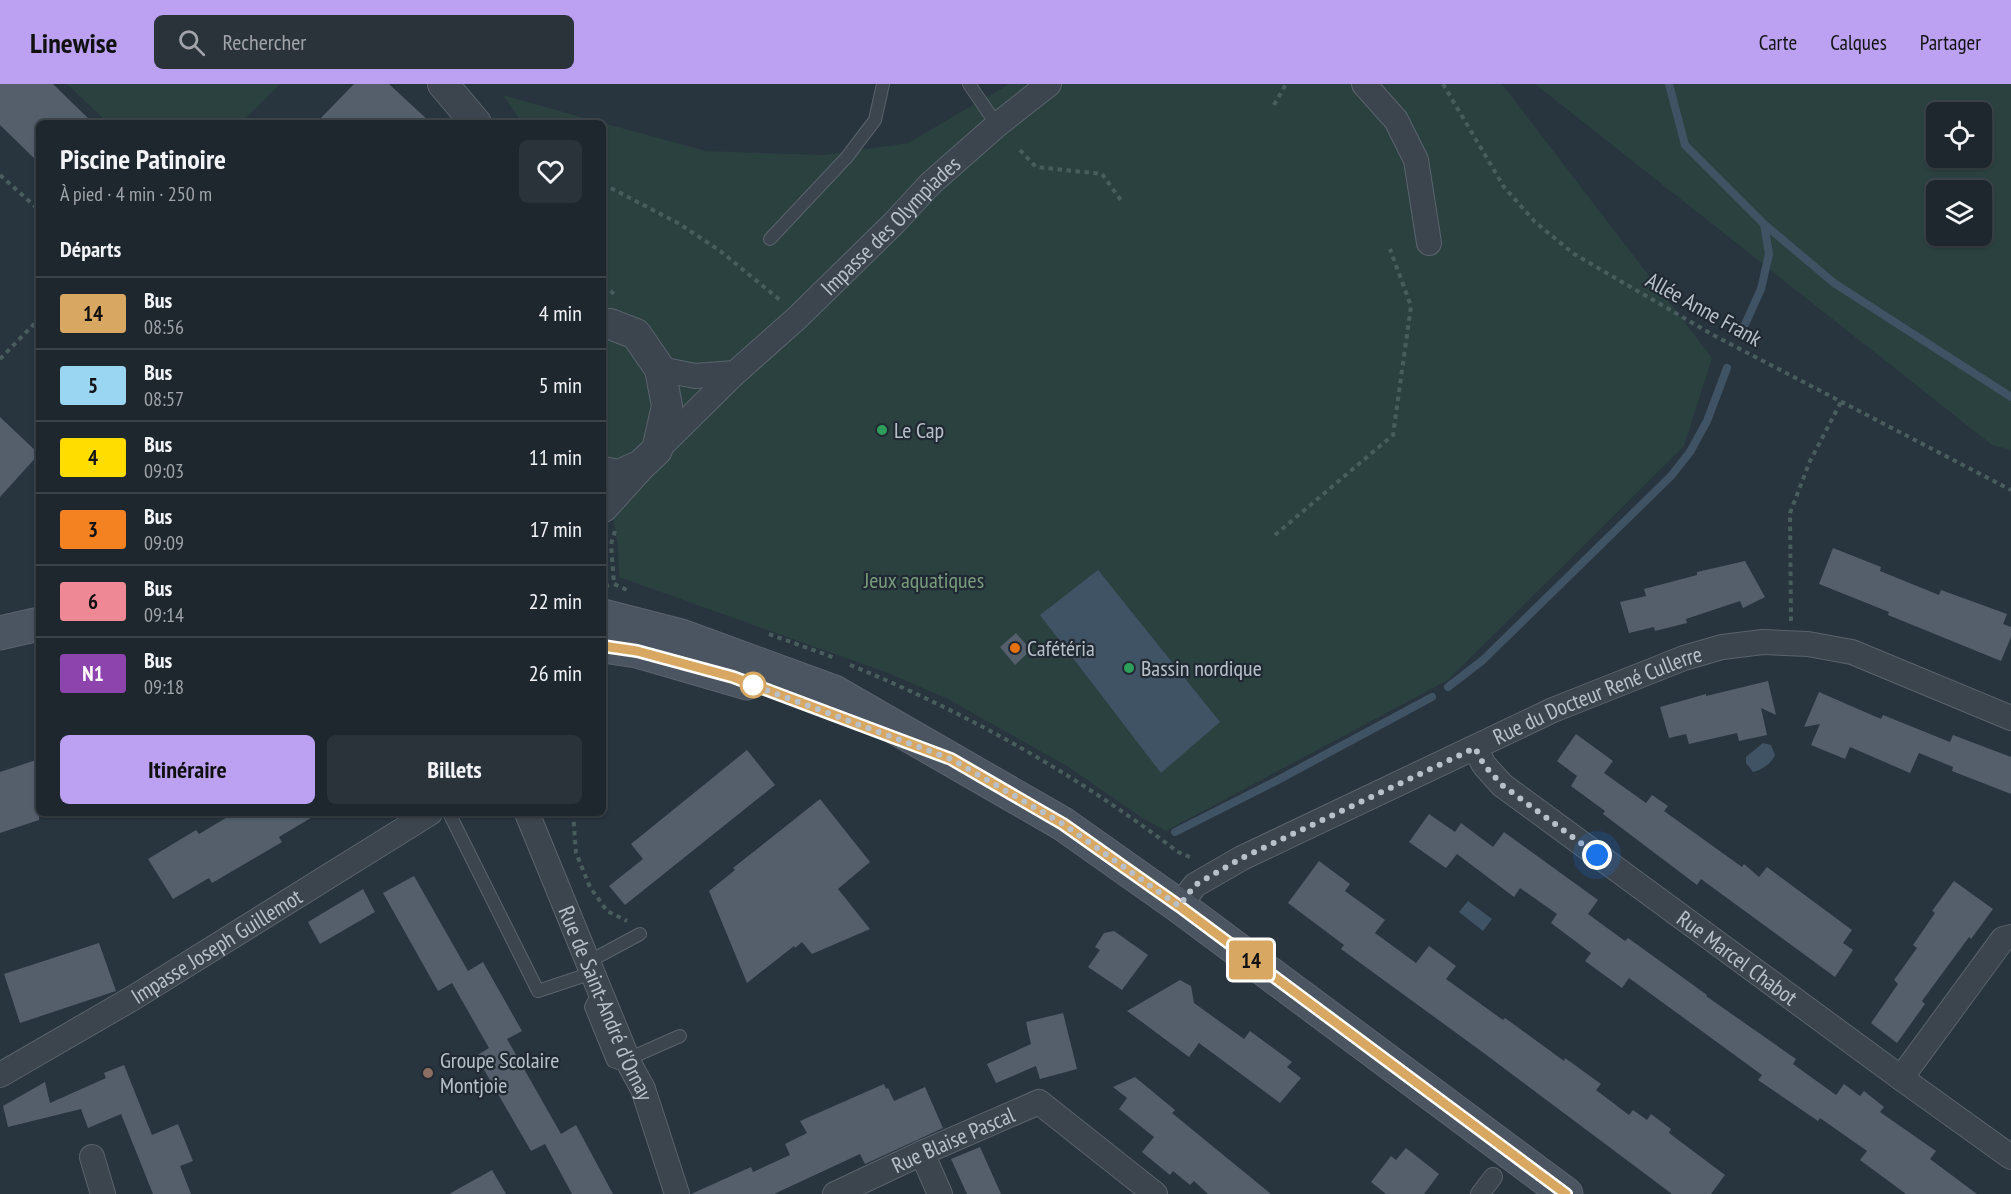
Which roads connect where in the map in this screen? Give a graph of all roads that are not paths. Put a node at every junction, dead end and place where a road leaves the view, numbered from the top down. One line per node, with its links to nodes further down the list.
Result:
1 (443, 84): 6 (street)
2 (883, 84): 8 (lane)
3 (969, 84): 7 (lane)
4 (1049, 84): 7 (street, Impasse des Olympiades)
5 (1364, 84): 9 (street)
6 (473, 120)
7 (997, 125): 14 (street, Impasse des Olympiades)
8 (770, 239)
9 (1429, 243)
10 (610, 302): 12 (street)
11 (606, 324): 12 (street)
12 (636, 334): 13 (street)
13 (660, 369): 14 (street); 15 (street)
14 (735, 373): 15 (street, Impasse des Olympiades)
15 (649, 458): 16 (street); 17 (street, Impasse des Olympiades)
16 (606, 473)
17 (606, 503)
18 (606, 617): 24 (main road)
19 (36, 625): 20 (main road)
20 (0, 633)
21 (606, 646): 24 (main road)
22 (2011, 718): 23 (street, Rue du Docteur René Cullerre)
23 (1475, 748): 28 (street, Rue du Docteur René Cullerre); 35 (street, Rue Marcel Chabot)
24 (951, 759): 28 (main road)
25 (425, 816): 34 (street, Impasse Joseph Guillemot)
26 (450, 816): 31 (lane)
27 (528, 816): 31 (street, Rue de Saint-André d'Ornay)
28 (1179, 906): 46 (main road)
29 (640, 934): 31 (lane)
30 (2011, 937): 35 (street)
31 (593, 975): 33 (street, Rue de Saint-André d'Ornay)
32 (680, 1036): 33 (lane)
33 (630, 1063): 41 (street, Rue de Saint-André d'Ornay)
34 (0, 1075)
35 (1901, 1078): 38 (street, Rue Marcel Chabot)
36 (922, 1152): 42 (street, Rue Blaise Pascal); 43 (street); 44 (street, Rue Blaise Pascal)
37 (92, 1157): 40 (street)
38 (2011, 1157)
39 (1494, 1177): 45 (street)
40 (103, 1194)
41 (677, 1194)
42 (835, 1194)
43 (940, 1194)
44 (1155, 1194)
45 (1480, 1194)
46 (1566, 1194)

